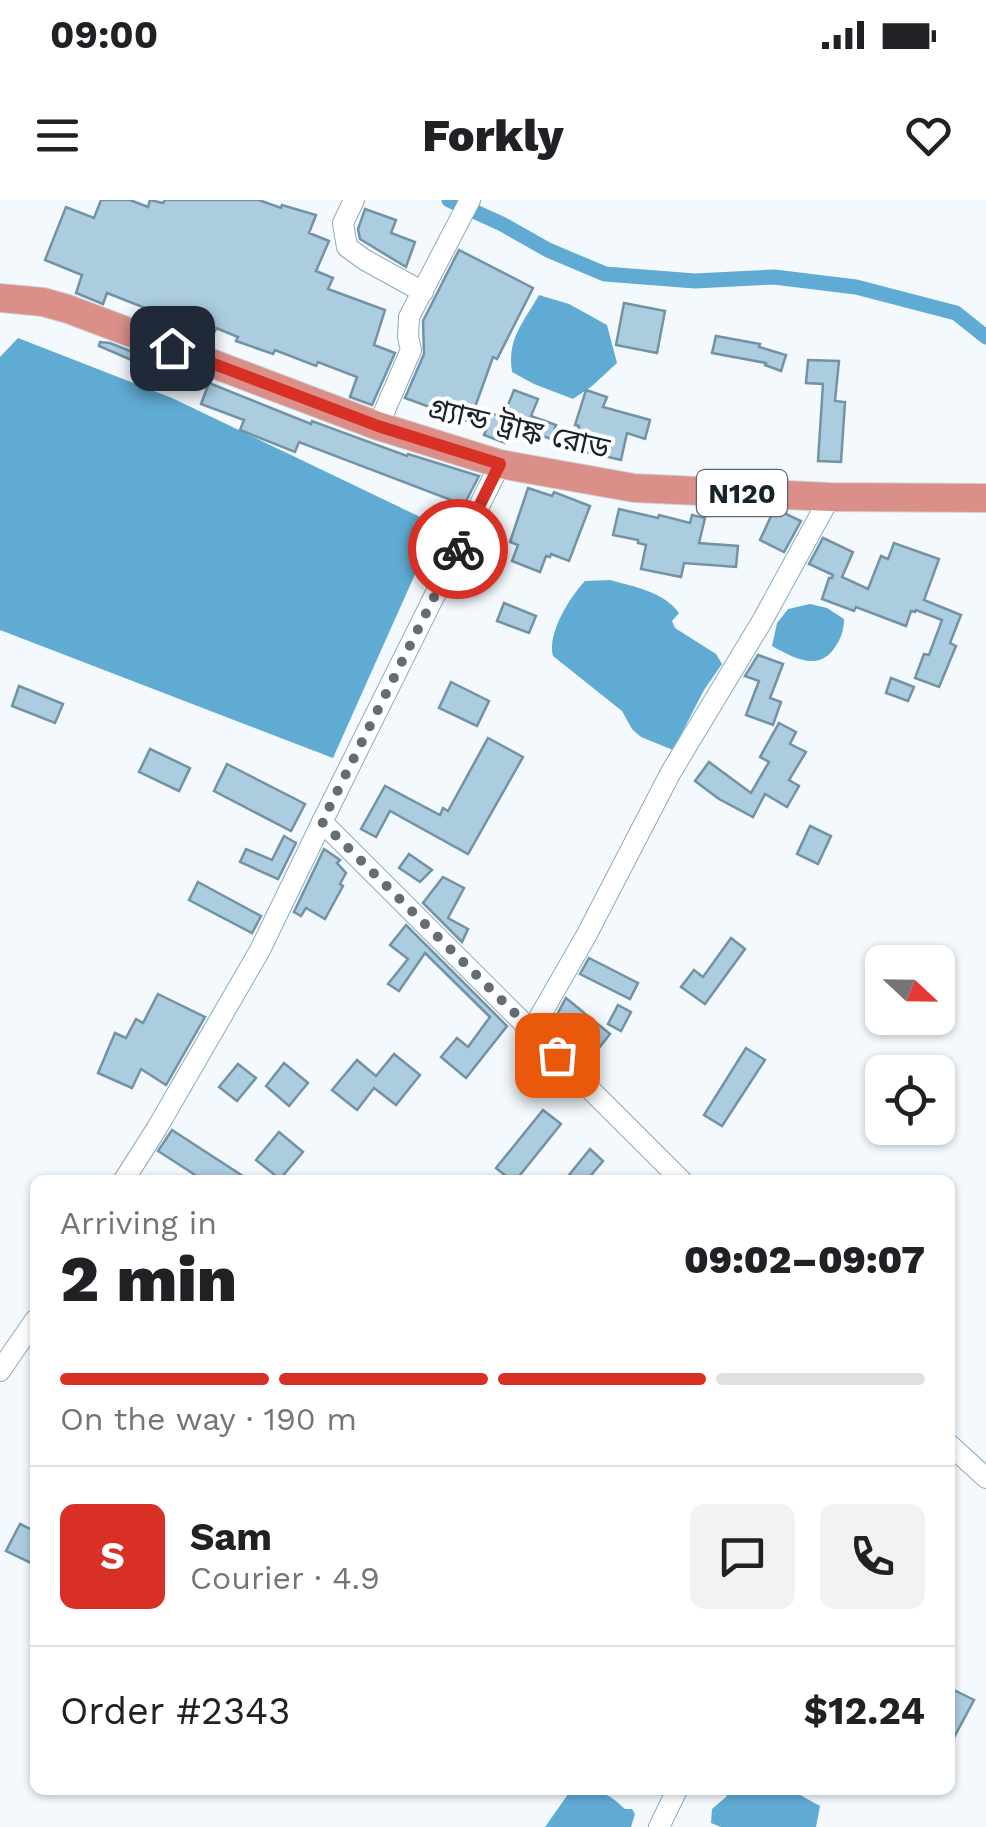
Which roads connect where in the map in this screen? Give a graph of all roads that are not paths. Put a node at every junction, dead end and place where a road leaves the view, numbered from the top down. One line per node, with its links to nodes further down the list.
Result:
1 (354, 200): 3 (street)
2 (470, 200): 3 (street)
3 (422, 292): 5 (street)
4 (0, 298): 5 (highway, গ্র্যান্ড ট্রাঙ্ক রোড / N120)
5 (378, 426): 6 (highway, গ্র্যান্ড ট্রাঙ্ক রোড / N120)
6 (500, 464): 7 (highway, গ্র্যান্ড ট্রাঙ্ক রোড / N120); 9 (street)
7 (830, 497): 8 (highway, গ্র্যান্ড ট্রাঙ্ক রোড / N120); 10 (street)
8 (986, 498)
9 (322, 822): 10 (street); 11 (street)
10 (532, 1030): 12 (street)
11 (127, 1175)
12 (676, 1175)
13 (30, 1327): 14 (street)
14 (0, 1371)
15 (955, 1450): 16 (street)
16 (986, 1478)
17 (675, 1795): 18 (street)
18 (659, 1827)

